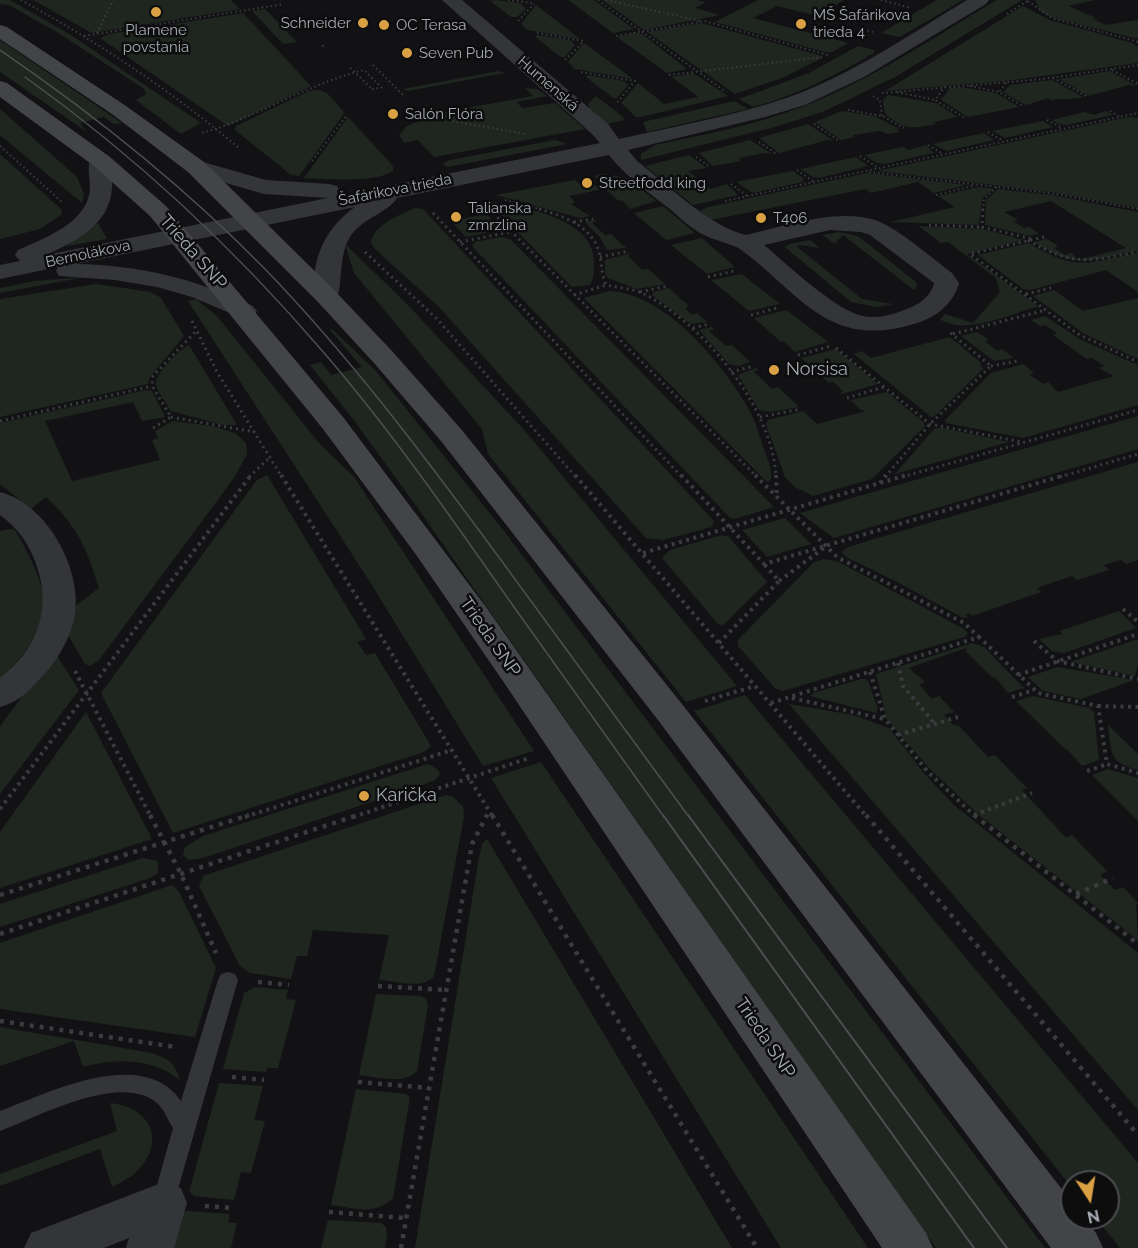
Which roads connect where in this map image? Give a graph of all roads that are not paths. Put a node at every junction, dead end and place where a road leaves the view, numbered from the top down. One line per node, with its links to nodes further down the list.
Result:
1 (451, 0): 5 (street, Humenská)
2 (980, 0): 5 (street, Šafárikova trieda)
3 (0, 31): 7 (street)
4 (0, 87): 6 (street, Trieda SNP)
5 (614, 147): 8 (street, Šafárikova trieda); 11 (street)
6 (100, 160): 10 (street, Trieda SNP); 12 (street)
7 (196, 167): 8 (street); 9 (street)
8 (406, 188): 9 (street, Šafárikova trieda); 14 (street)
9 (251, 220): 10 (street, Šafárikova trieda); 14 (street)
10 (176, 236): 13 (street, Bernolákova); 15 (street, Trieda SNP)
11 (746, 242): 11 (street)
12 (0, 266)
13 (0, 274): 15 (street)
14 (326, 296): 25 (street)
15 (244, 311): 24 (street, Trieda SNP)
16 (0, 501): 17 (street)
17 (0, 696)
18 (228, 980): 20 (lane)
19 (0, 1121): 20 (lane)
20 (184, 1127): 21 (lane)
21 (164, 1203): 22 (street); 23 (street)
22 (48, 1248)
23 (150, 1248)
24 (909, 1248)
25 (1079, 1248)

